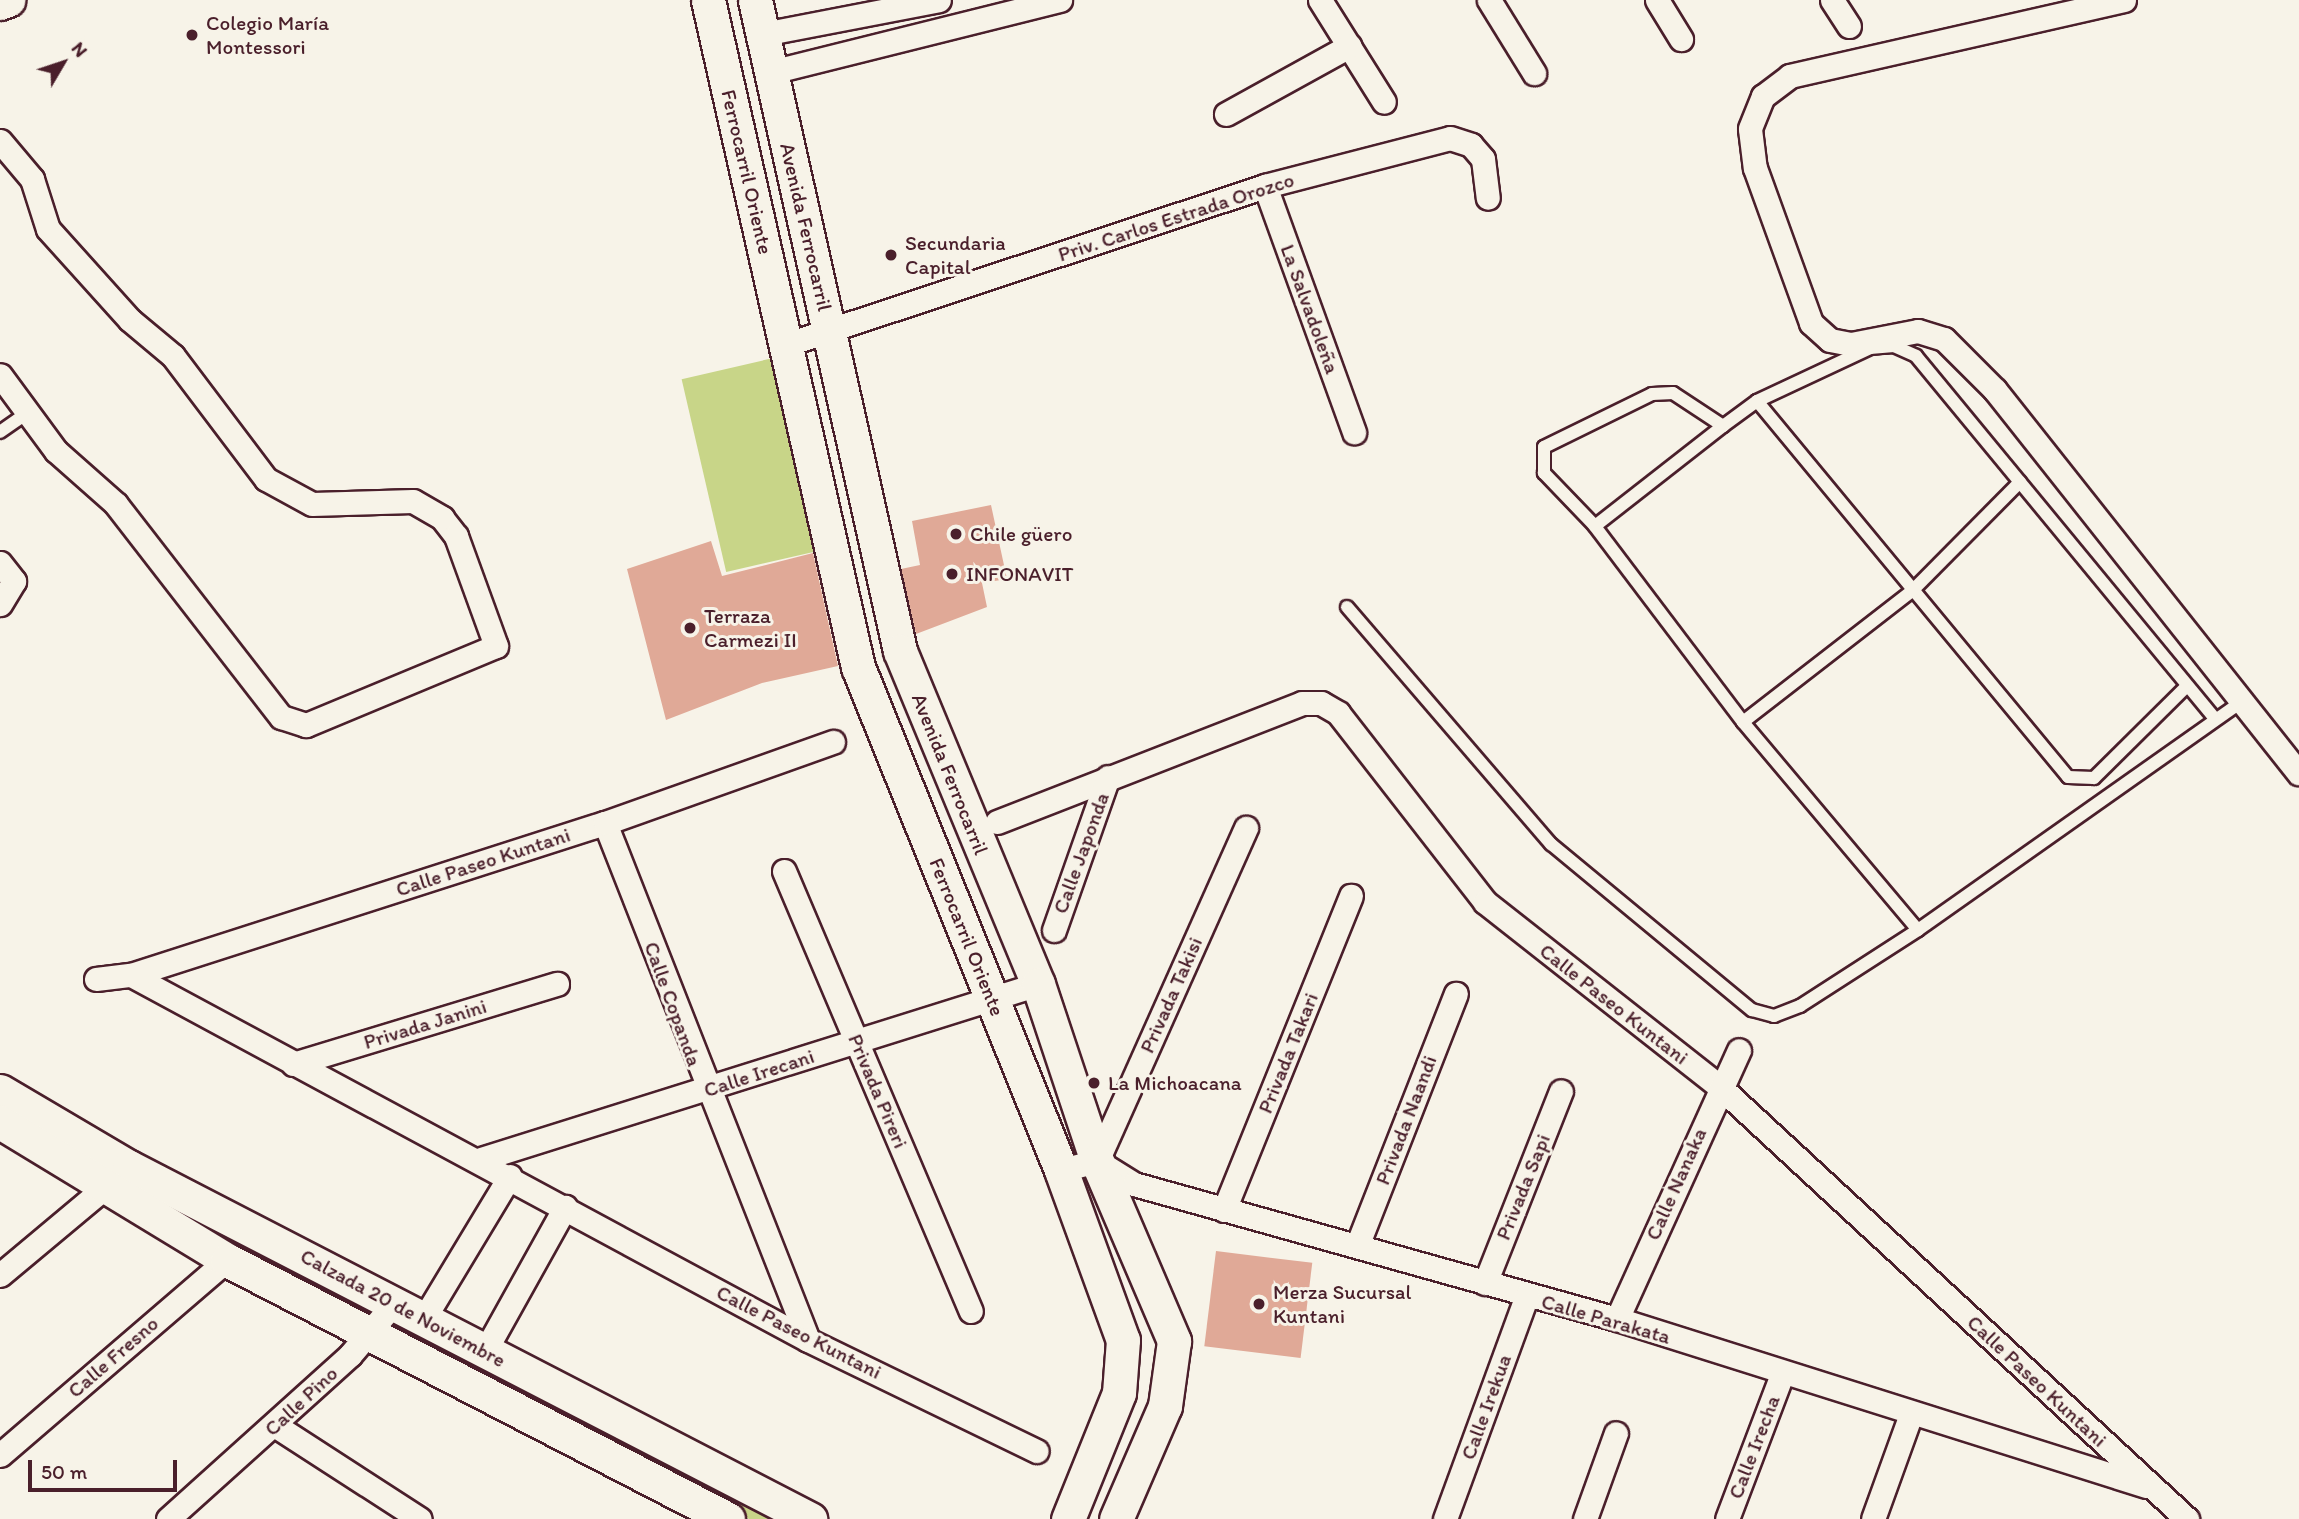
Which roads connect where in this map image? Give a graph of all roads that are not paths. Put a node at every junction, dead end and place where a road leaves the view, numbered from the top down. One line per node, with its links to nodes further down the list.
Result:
1 (8, 0): 11 (main road)
2 (708, 0): 26 (main road, Ferrocarril Oriente)
3 (755, 0): 14 (main road, Avenida Ferrocarril)
4 (939, 0): 12 (street)
5 (1060, 0): 16 (street)
6 (1320, 0): 17 (street)
7 (1489, 0): 19 (street)
8 (1657, 0): 15 (street)
9 (1832, 0): 13 (street)
10 (2124, 0): 42 (street)
11 (0, 3)
12 (879, 12): 14 (street); 16 (street)
13 (1849, 26)
14 (763, 34): 18 (main road, Avenida Ferrocarril)
15 (1681, 39)
16 (885, 42): 18 (street)
17 (1349, 46): 20 (street); 21 (street)
18 (771, 72): 25 (main road, Avenida Ferrocarril)
19 (1534, 73)
20 (1384, 102)
21 (1226, 114)
22 (0, 141): 29 (street)
23 (1265, 186): 24 (street, Priv. Carlos Estrada Orozco); 25 (street, Priv. Carlos Estrada Orozco); 32 (street, La Salvadoleña)
24 (1488, 198)
25 (829, 331): 26 (street); 34 (main road, Avenida Ferrocarril)
26 (785, 345): 35 (main road, Ferrocarril Oriente)
27 (0, 375): 29 (street)
28 (1757, 401): 30 (lane); 33 (lane); 38 (lane)
29 (29, 412): 31 (lane)
30 (1723, 426): 36 (lane); 36 (lane)
31 (0, 432)
32 (1354, 432)
33 (2020, 482): 38 (lane); 41 (lane)
34 (866, 500): 35 (main road); 43 (main road, Avenida Ferrocarril)
35 (822, 507): 46 (main road, Ferrocarril Oriente)
36 (1595, 526): 45 (lane)
37 (0, 563): 39 (street)
38 (1913, 590): 41 (lane); 45 (lane)
39 (0, 604)
40 (1347, 607): 56 (lane)
41 (2186, 687): 44 (lane)
42 (2243, 701): 44 (lane); 48 (street)
43 (926, 716): 46 (main road); 60 (main road, Avenida Ferrocarril)
44 (2214, 718): 56 (lane)
45 (1743, 722): 56 (lane)
46 (883, 729): 62 (main road, Ferrocarril Oriente)
47 (832, 742): 51 (street, Calle Paseo Kuntani)
48 (2299, 773)
49 (1108, 777): 50 (street, Calle Paseo Kuntani); 55 (street, Calle Japonda); 66 (street, Calle Paseo Kuntani)
50 (997, 822)
51 (605, 823): 57 (street, Calle Paseo Kuntani); 67 (street, Calle Copanda)
52 (1246, 828): 72 (street, Privada Takisi)
53 (784, 871): 63 (street, Privada Pireri)
54 (1351, 896): 77 (street, Privada Takari)
55 (1054, 930)
56 (1918, 930)
57 (131, 975): 58 (street, Calle Paseo Kuntani); 65 (street, Calle Paseo Kuntani)
58 (96, 979)
59 (557, 984): 65 (street, Privada Janini)
60 (1038, 984): 62 (street, Calle Irecani); 72 (main road, Avenida Ferrocarril)
61 (1455, 994): 78 (street, Privada Naandi)
62 (991, 998): 63 (street, Calle Irecani); 73 (main road, Ferrocarril Oriente)
63 (857, 1041): 67 (street, Calle Irecani); 84 (street, Privada Pireri)
64 (1739, 1050): 66 (street, Calle Nanaka)
65 (293, 1064): 71 (street, Calle Paseo Kuntani)
66 (1719, 1086): 85 (street, Calle Nanaka); 98 (street, Calle Paseo Kuntani)
67 (705, 1090): 71 (street, Calle Irecani); 88 (street, Calle Copanda)
68 (0, 1091): 75 (main road, Calzada 20 de Noviembre)
69 (1561, 1091): 81 (street, Privada Sapi)
70 (0, 1122): 75 (main road, Calzada 20 de Noviembre)
71 (481, 1159): 74 (street, Calle Paseo Kuntani)
72 (1097, 1161): 73 (street); 77 (street, Calle Parakata); 97 (main road, Avenida Ferrocarril)
73 (1061, 1170): 96 (main road, Ferrocarril Oriente)
74 (510, 1176): 76 (street, Calle Paseo Kuntani); 86 (street)
75 (117, 1177): 79 (main road, Calzada 20 de Noviembre); 80 (street); 83 (main road, Calzada 20 de Noviembre)
76 (565, 1207): 88 (street, Calle Paseo Kuntani); 89 (street)
77 (1224, 1210): 78 (street, Calle Parakata)
78 (1357, 1246): 81 (street, Calle Parakata)
79 (227, 1260): 87 (main road, Calzada 20 de Noviembre); 95 (street, Calle Fresno)
80 (0, 1275)
81 (1485, 1283): 82 (street, Calle Parakata)
82 (1527, 1295): 85 (street, Calle Parakata); 105 (street, Calle Irekua)
83 (395, 1302): 86 (main road, Calzada 20 de Noviembre); 87 (street, Calle Pino)
84 (971, 1311)
85 (1617, 1319): 90 (street, Calle Parakata)
86 (424, 1320): 89 (main road, Calzada 20 de Noviembre)
87 (368, 1335): 92 (street, Calle Pino); 101 (main road, Calzada 20 de Noviembre)
88 (808, 1340): 94 (street, Calle Paseo Kuntani)
89 (485, 1351): 102 (main road, Calzada 20 de Noviembre)
90 (1782, 1374): 91 (street, Calle Parakata); 107 (street, Calle Irecha)
91 (1911, 1414): 98 (street, Calle Parakata); 108 (street)
92 (276, 1426): 99 (street, Calle Pino); 100 (street)
93 (1616, 1433): 106 (street)
94 (1037, 1451)
95 (0, 1455)
96 (1088, 1467): 97 (main road); 103 (main road, Ferrocarril Oriente)
97 (1134, 1485): 104 (main road, Avenida Ferrocarril)
98 (2152, 1488): 109 (street, Calle Paseo Kuntani)
99 (168, 1519)
100 (420, 1519)
101 (728, 1519)
102 (810, 1519)
103 (1068, 1519)
104 (1116, 1519)
105 (1445, 1519)
106 (1585, 1519)
107 (1727, 1519)
108 (1873, 1519)
109 (2187, 1519)

